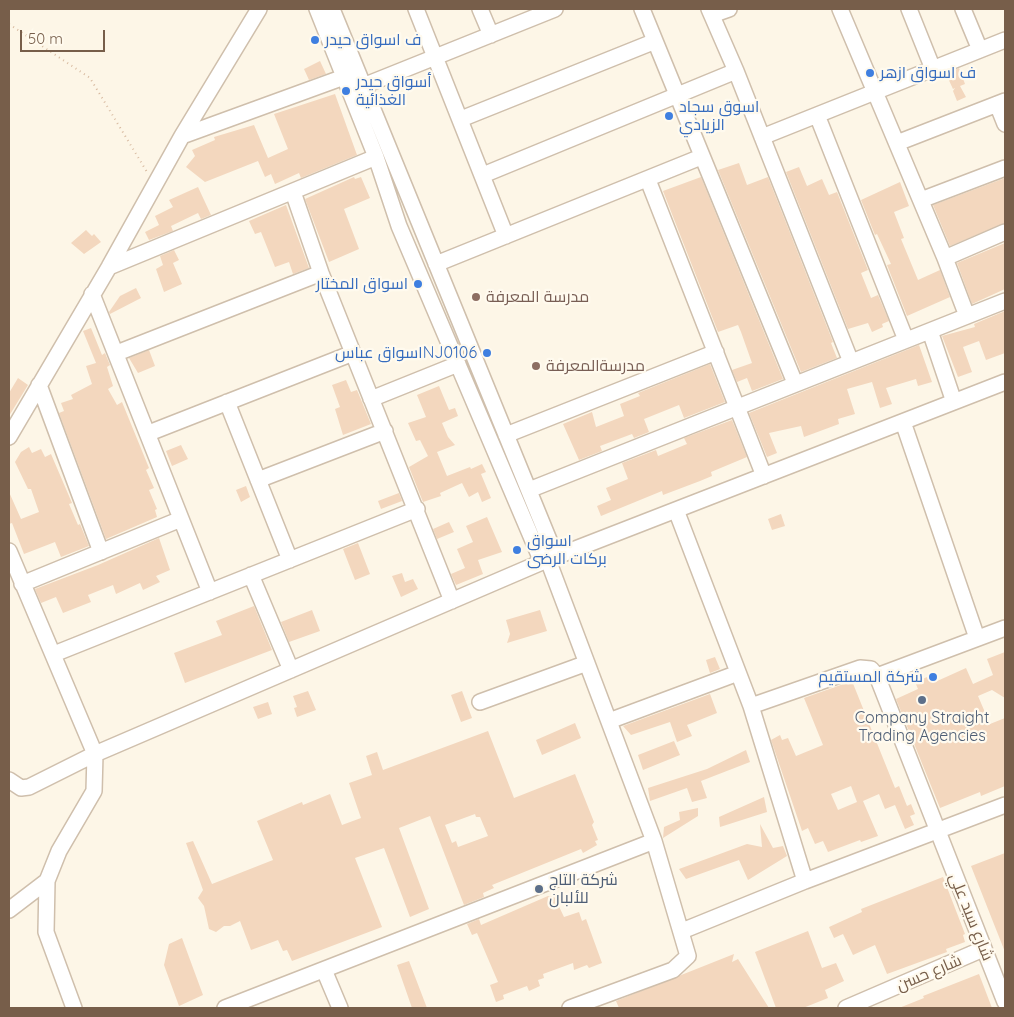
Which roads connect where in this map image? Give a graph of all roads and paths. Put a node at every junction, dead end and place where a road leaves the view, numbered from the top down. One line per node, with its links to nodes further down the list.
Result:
1 (258, 9): 29 (street)
2 (317, 9): 21 (street)
3 (332, 9): 22 (street)
4 (416, 9): 18 (street)
5 (480, 9): 14 (street)
6 (555, 9): 14 (street)
7 (642, 9): 16 (street)
8 (728, 9): 12 (street)
9 (840, 9): 23 (street)
10 (909, 9): 19 (street)
11 (963, 9): 17 (street)
12 (711, 12): 20 (street)
13 (9, 24): 37 (path)
14 (491, 35): 18 (street)
15 (1005, 40): 17 (street)
16 (653, 42): 24 (street); 27 (street)
17 (980, 50): 19 (street)
18 (435, 58): 22 (street); 27 (street)
19 (933, 69): 23 (street)
20 (736, 71): 24 (street); 30 (street)
21 (344, 77): 29 (street); 32 (street)
22 (363, 86): 40 (street)
23 (874, 92): 26 (street); 31 (street)
24 (676, 96): 33 (street); 35 (street)
25 (1001, 103): 28 (street); 31 (street)
26 (817, 115): 30 (street); 52 (street)
27 (461, 119): 35 (street)
28 (1005, 124)
29 (182, 136): 37 (street)
30 (762, 137): 56 (street)
31 (897, 143): 39 (street)
32 (376, 157): 38 (street); 41 (street)
33 (702, 157): 36 (street); 59 (street)
34 (1005, 168): 39 (street)
35 (483, 175): 43 (street)
36 (648, 180): 43 (street); 53 (street)
37 (155, 185): 46 (street)
38 (293, 192): 46 (street); 47 (street)
39 (921, 200): 44 (street)
40 (417, 218): 41 (street); 45 (street)
41 (399, 226): 57 (street)
42 (1005, 232): 44 (street)
43 (506, 236): 45 (street)
44 (945, 258): 50 (street)
45 (436, 264): 68 (street)
46 (109, 267): 48 (street)
47 (321, 273): 54 (street); 55 (street)
48 (92, 294): 54 (street); 60 (street)
49 (1005, 301): 50 (street)
50 (967, 316): 51 (street)
51 (930, 331): 52 (street); 63 (street)
52 (906, 340): 56 (street)
53 (716, 352): 64 (street); 68 (street)
54 (117, 353): 67 (street)
55 (353, 353): 61 (street); 62 (street)
56 (851, 362): 59 (street)
57 (458, 364): 61 (street); 79 (street)
58 (1005, 382): 63 (street)
59 (795, 383): 64 (street)
60 (39, 385): 69 (street); 77 (street)
61 (371, 399): 66 (street)
62 (227, 402): 67 (street); 71 (street)
63 (954, 402): 65 (street)
64 (738, 406): 70 (street); 72 (street)
65 (903, 422): 70 (street); 85 (street)
66 (385, 431): 71 (street); 73 (street)
67 (149, 433): 75 (street)
68 (506, 435): 72 (street)
69 (9, 436)
70 (764, 476): 74 (street)
71 (258, 480): 78 (street)
72 (529, 490): 79 (street)
73 (417, 509): 78 (street); 83 (street)
74 (676, 510): 79 (street); 89 (street)
75 (181, 520): 77 (street); 82 (street)
76 (9, 551): 81 (street)
77 (101, 552): 81 (street)
78 (290, 560): 80 (street)
79 (549, 560): 83 (street); 87 (street)
80 (251, 575): 82 (street); 88 (street)
81 (22, 584): 86 (street)
82 (210, 592): 86 (street)
83 (452, 602): 88 (street)
84 (1005, 628): 85 (street)
85 (977, 638): 90 (street)
86 (54, 654): 94 (street)
87 (587, 663): 91 (street); 93 (street)
88 (291, 670): 94 (street)
89 (738, 673): 92 (street); 93 (street)
90 (876, 676): 92 (street); 97 (street, شارع سيد علي)
91 (480, 702)
92 (751, 706): 100 (street)
93 (609, 721): 98 (street)
94 (95, 754): 95 (street); 99 (street)
95 (9, 780)
96 (1005, 804): 97 (street)
97 (937, 831): 100 (street); 103 (street, شارع سيد علي)
98 (654, 841): 102 (street); 104 (street)
99 (47, 881): 101 (street); 107 (street)
100 (805, 881): 102 (street)
101 (9, 910)
102 (682, 931): 106 (street)
103 (983, 949): 105 (street, شارع سيد علي); 111 (street, شارع حسن)
104 (324, 970): 108 (street); 109 (street)
105 (1005, 1002)
106 (597, 1003): 110 (street)
107 (74, 1008)
108 (225, 1008)
109 (340, 1008)
110 (570, 1008)
111 (850, 1008)

